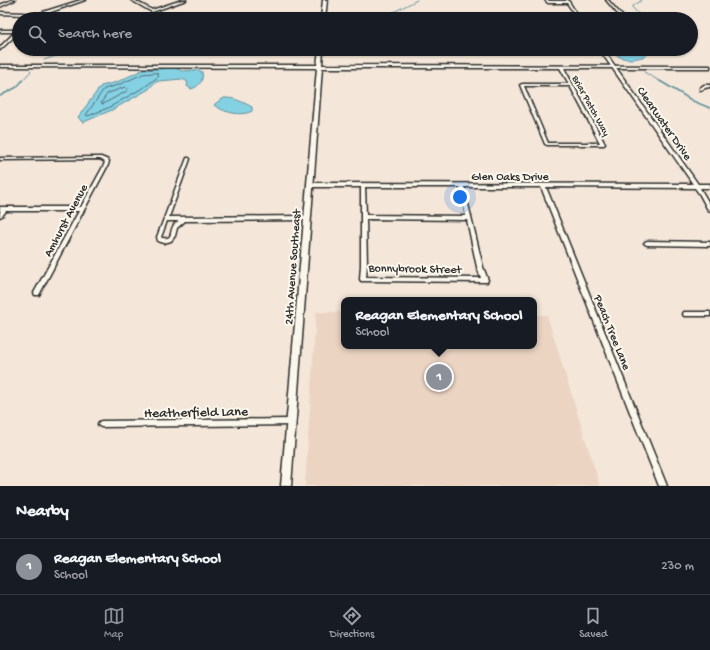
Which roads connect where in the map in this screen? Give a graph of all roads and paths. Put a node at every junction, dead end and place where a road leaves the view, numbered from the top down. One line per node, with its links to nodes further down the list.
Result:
1 (14, 0): 9 (street)
2 (84, 0): 10 (street)
3 (132, 0): 4 (street)
4 (185, 0)
5 (325, 0): 11 (street)
6 (546, 0): 8 (street)
7 (607, 0): 13 (street)
8 (567, 1): 12 (street)
9 (0, 6)
10 (49, 12)
11 (324, 12)
12 (574, 12)
13 (618, 12)
14 (0, 13): 15 (street)
15 (12, 14)
16 (0, 31): 17 (street)
17 (12, 31)
18 (12, 37): 19 (street)
19 (0, 49)
20 (320, 56): 23 (street, 24th Avenue Southeast)
21 (606, 56): 26 (street, Clearwater Drive)
22 (0, 66): 23 (street)
23 (319, 66): 25 (street); 32 (street, 24th Avenue Southeast)
24 (710, 67): 26 (street)
25 (562, 68): 26 (street); 27 (street, Briar Patch Way)
26 (614, 68): 36 (street, Clearwater Drive)
27 (571, 85): 27 (street, Briar Patch Way)
28 (710, 86): 29 (street)
29 (701, 89)
30 (0, 159): 39 (street, Amhurst Avenue)
31 (188, 159): 45 (street)
32 (310, 185): 33 (street, Glen Oaks Drive); 43 (street, 24th Avenue Southeast)
33 (363, 186): 34 (street, Glen Oaks Drive); 42 (street, Bonnybrook Street)
34 (462, 186): 35 (street, Glen Oaks Drive); 44 (street)
35 (543, 186): 36 (street, Glen Oaks Drive); 55 (street, Peach Tree Lane)
36 (696, 186): 37 (street, Glen Oaks Drive); 40 (street, Clearwater Drive)
37 (710, 186)
38 (2, 209): 39 (street); 41 (street)
39 (82, 209): 49 (street, Amhurst Avenue)
40 (710, 210)
41 (0, 215)
42 (364, 217): 44 (street); 44 (street, Bonnybrook Street)
43 (308, 218): 46 (street); 52 (street, 24th Avenue Southeast)
44 (469, 218)
45 (167, 219): 46 (street); 46 (street)
46 (184, 219)
47 (647, 243): 48 (street)
48 (710, 244)
49 (37, 293)
50 (686, 314): 51 (street)
51 (710, 314)
52 (292, 422): 53 (street, Heatherfield Lane); 54 (street, 24th Avenue Southeast)
53 (101, 424)
54 (286, 486)
55 (663, 486)

